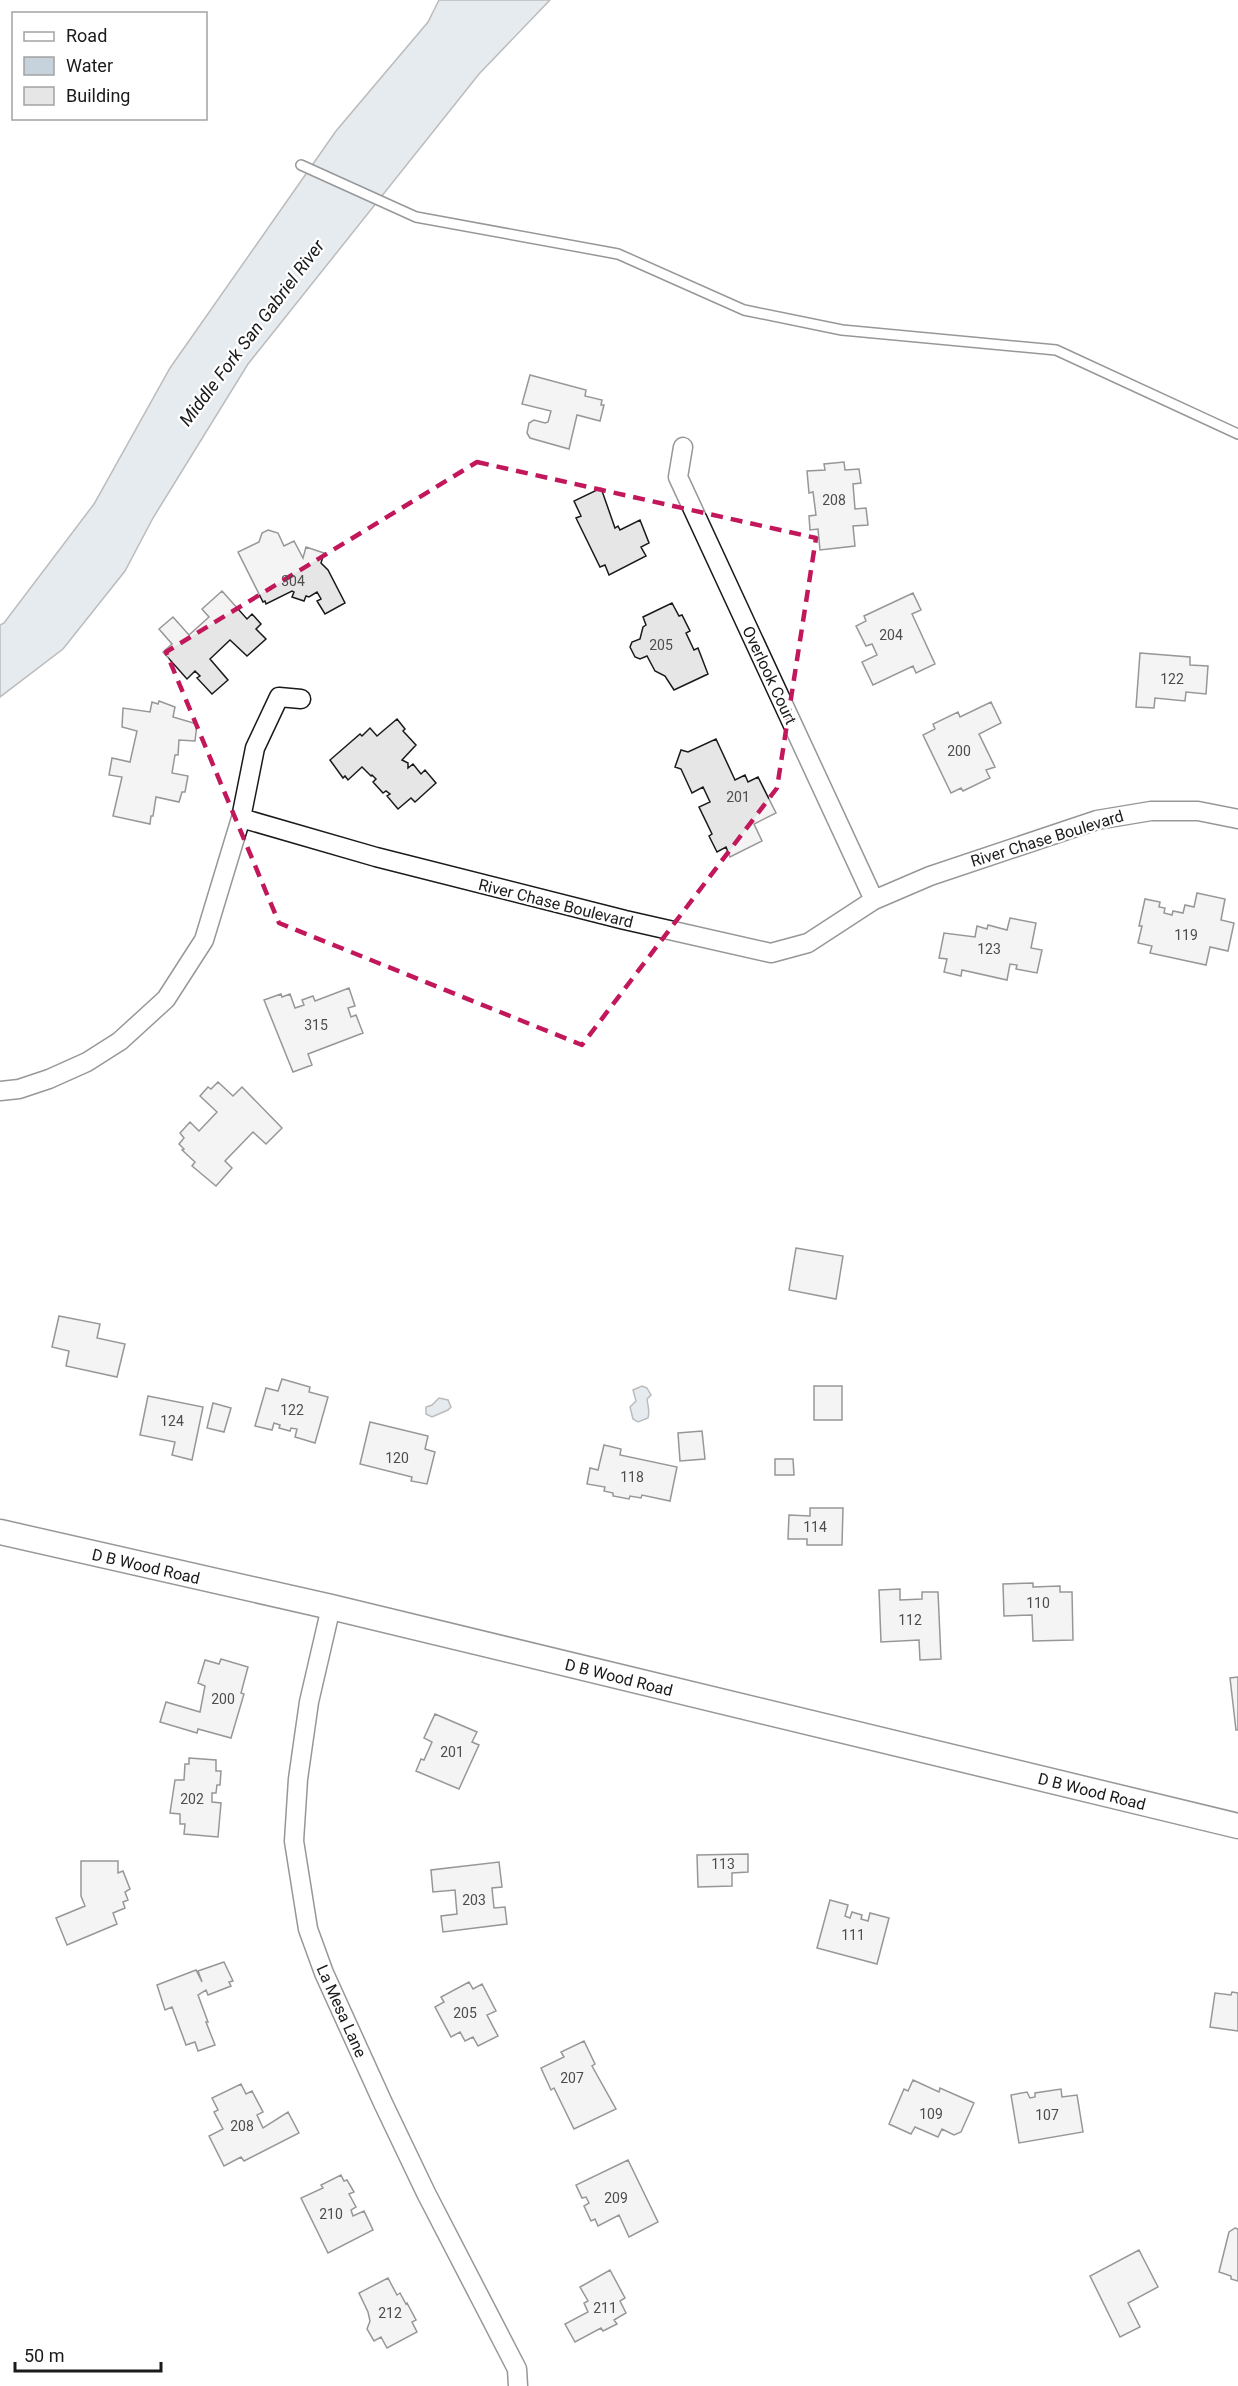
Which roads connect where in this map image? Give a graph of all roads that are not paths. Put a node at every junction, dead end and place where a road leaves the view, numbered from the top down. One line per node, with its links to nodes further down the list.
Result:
1 (302, 165): 2 (lane)
2 (1238, 434)
3 (683, 447): 7 (street, Overlook Court)
4 (301, 699): 5 (street)
5 (241, 818): 7 (street, River Chase Boulevard); 8 (street)
6 (1238, 819): 7 (street, River Chase Boulevard)
7 (874, 900)
8 (0, 1091)
9 (0, 1532): 10 (main road, D B Wood Road)
10 (332, 1607): 11 (main road, D B Wood Road); 12 (street, La Mesa Lane)
11 (1238, 1826)
12 (518, 2386)

